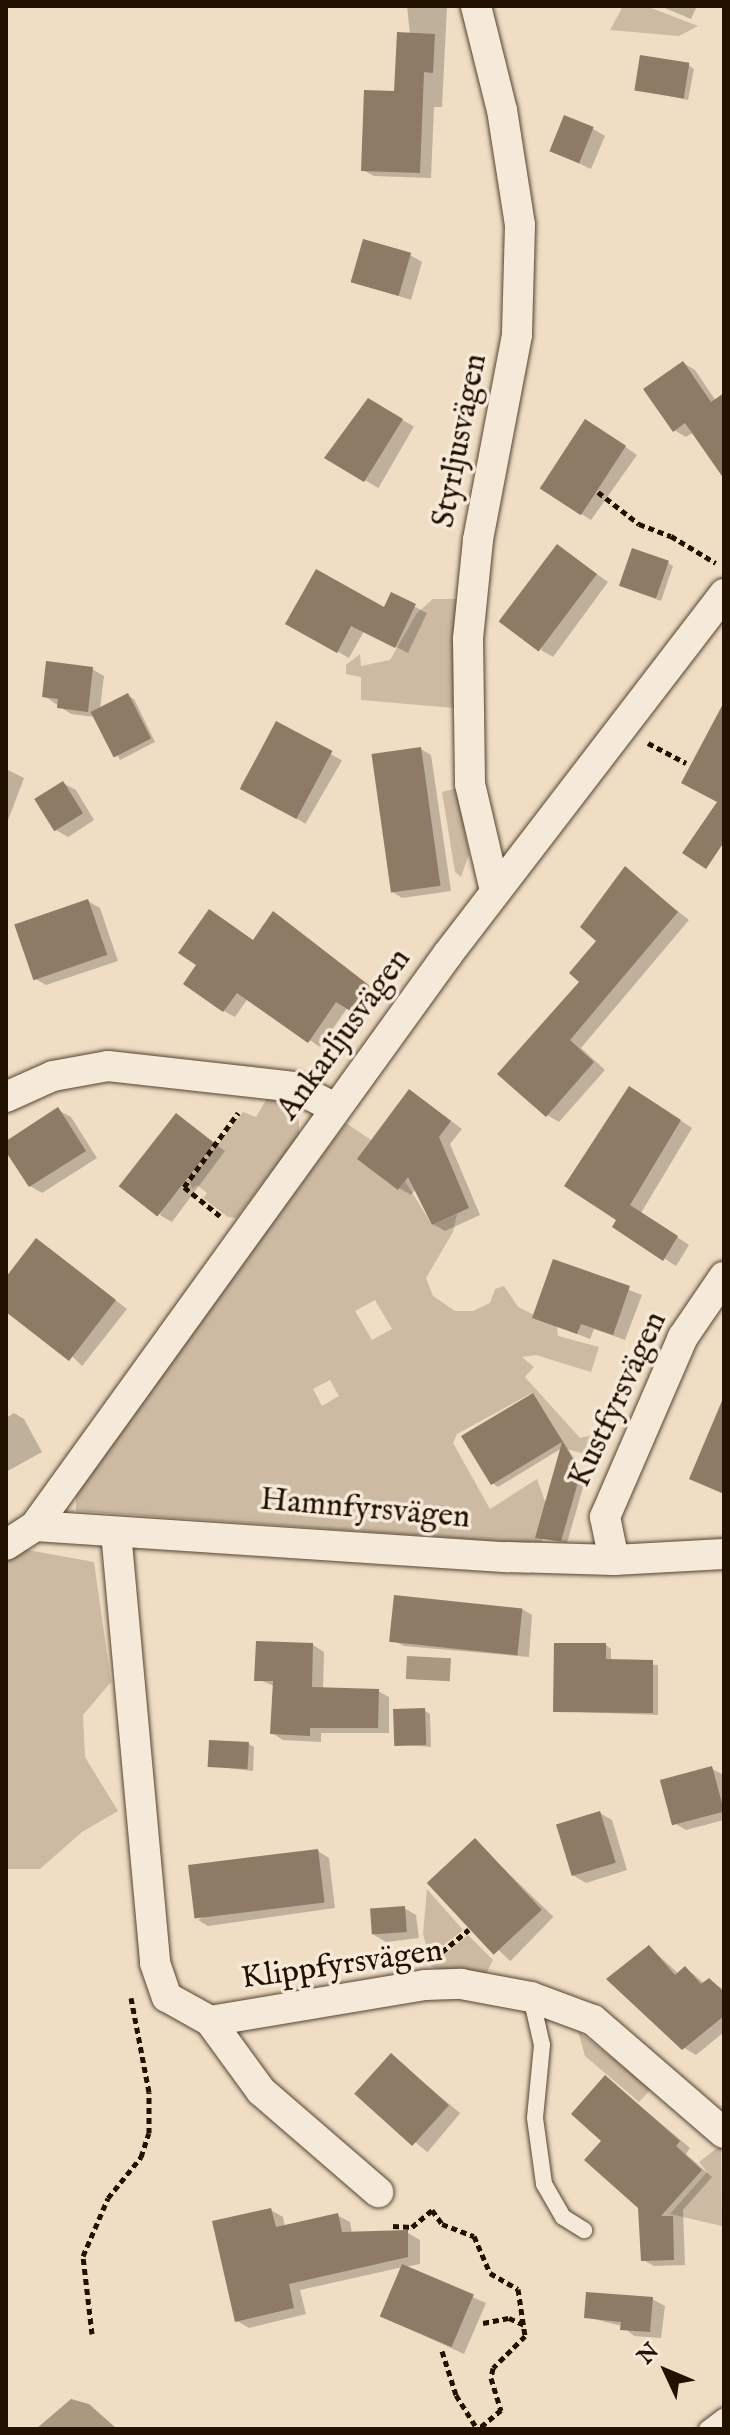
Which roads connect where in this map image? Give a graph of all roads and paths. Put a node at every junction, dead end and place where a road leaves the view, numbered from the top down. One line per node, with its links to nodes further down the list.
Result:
1 (476, 6): 7 (street, Styrljusvägen)
2 (598, 492): 3 (path)
3 (724, 569)
4 (724, 594): 5 (street, Ankarljusvägen)
5 (621, 729): 6 (path); 7 (street, Ankarljusvägen)
6 (686, 763)
7 (495, 891): 9 (street, Ankarljusvägen)
8 (6, 1097): 9 (street)
9 (335, 1108): 11 (street, Ankarljusvägen)
10 (239, 1113): 11 (path)
11 (245, 1235): 13 (street, Ankarljusvägen)
12 (724, 1277): 17 (street, Kustfyrsvägen)
13 (35, 1526): 14 (street, Hamnfyrsvägen); 15 (street)
14 (116, 1532): 17 (street, Hamnfyrsvägen); 18 (street, Klippfyrsvägen)
15 (6, 1545)
16 (724, 1554): 17 (street, Hamnfyrsvägen)
17 (614, 1560)
18 (155, 1963): 20 (street, Klippfyrsvägen); 27 (path)
19 (531, 1997): 20 (street, Klippfyrsvägen); 21 (street, Klippfyrsvägen); 24 (lane)
20 (210, 2021): 22 (street, Klippfyrsvägen)
21 (724, 2133)
22 (378, 2192)
23 (393, 2226): 26 (path)
24 (584, 2230)
25 (483, 2323): 26 (path)
26 (525, 2325): 30 (path)
27 (92, 2334)
28 (442, 2351): 30 (path)
29 (724, 2416): 31 (lane)
30 (478, 2429)
31 (707, 2429)

